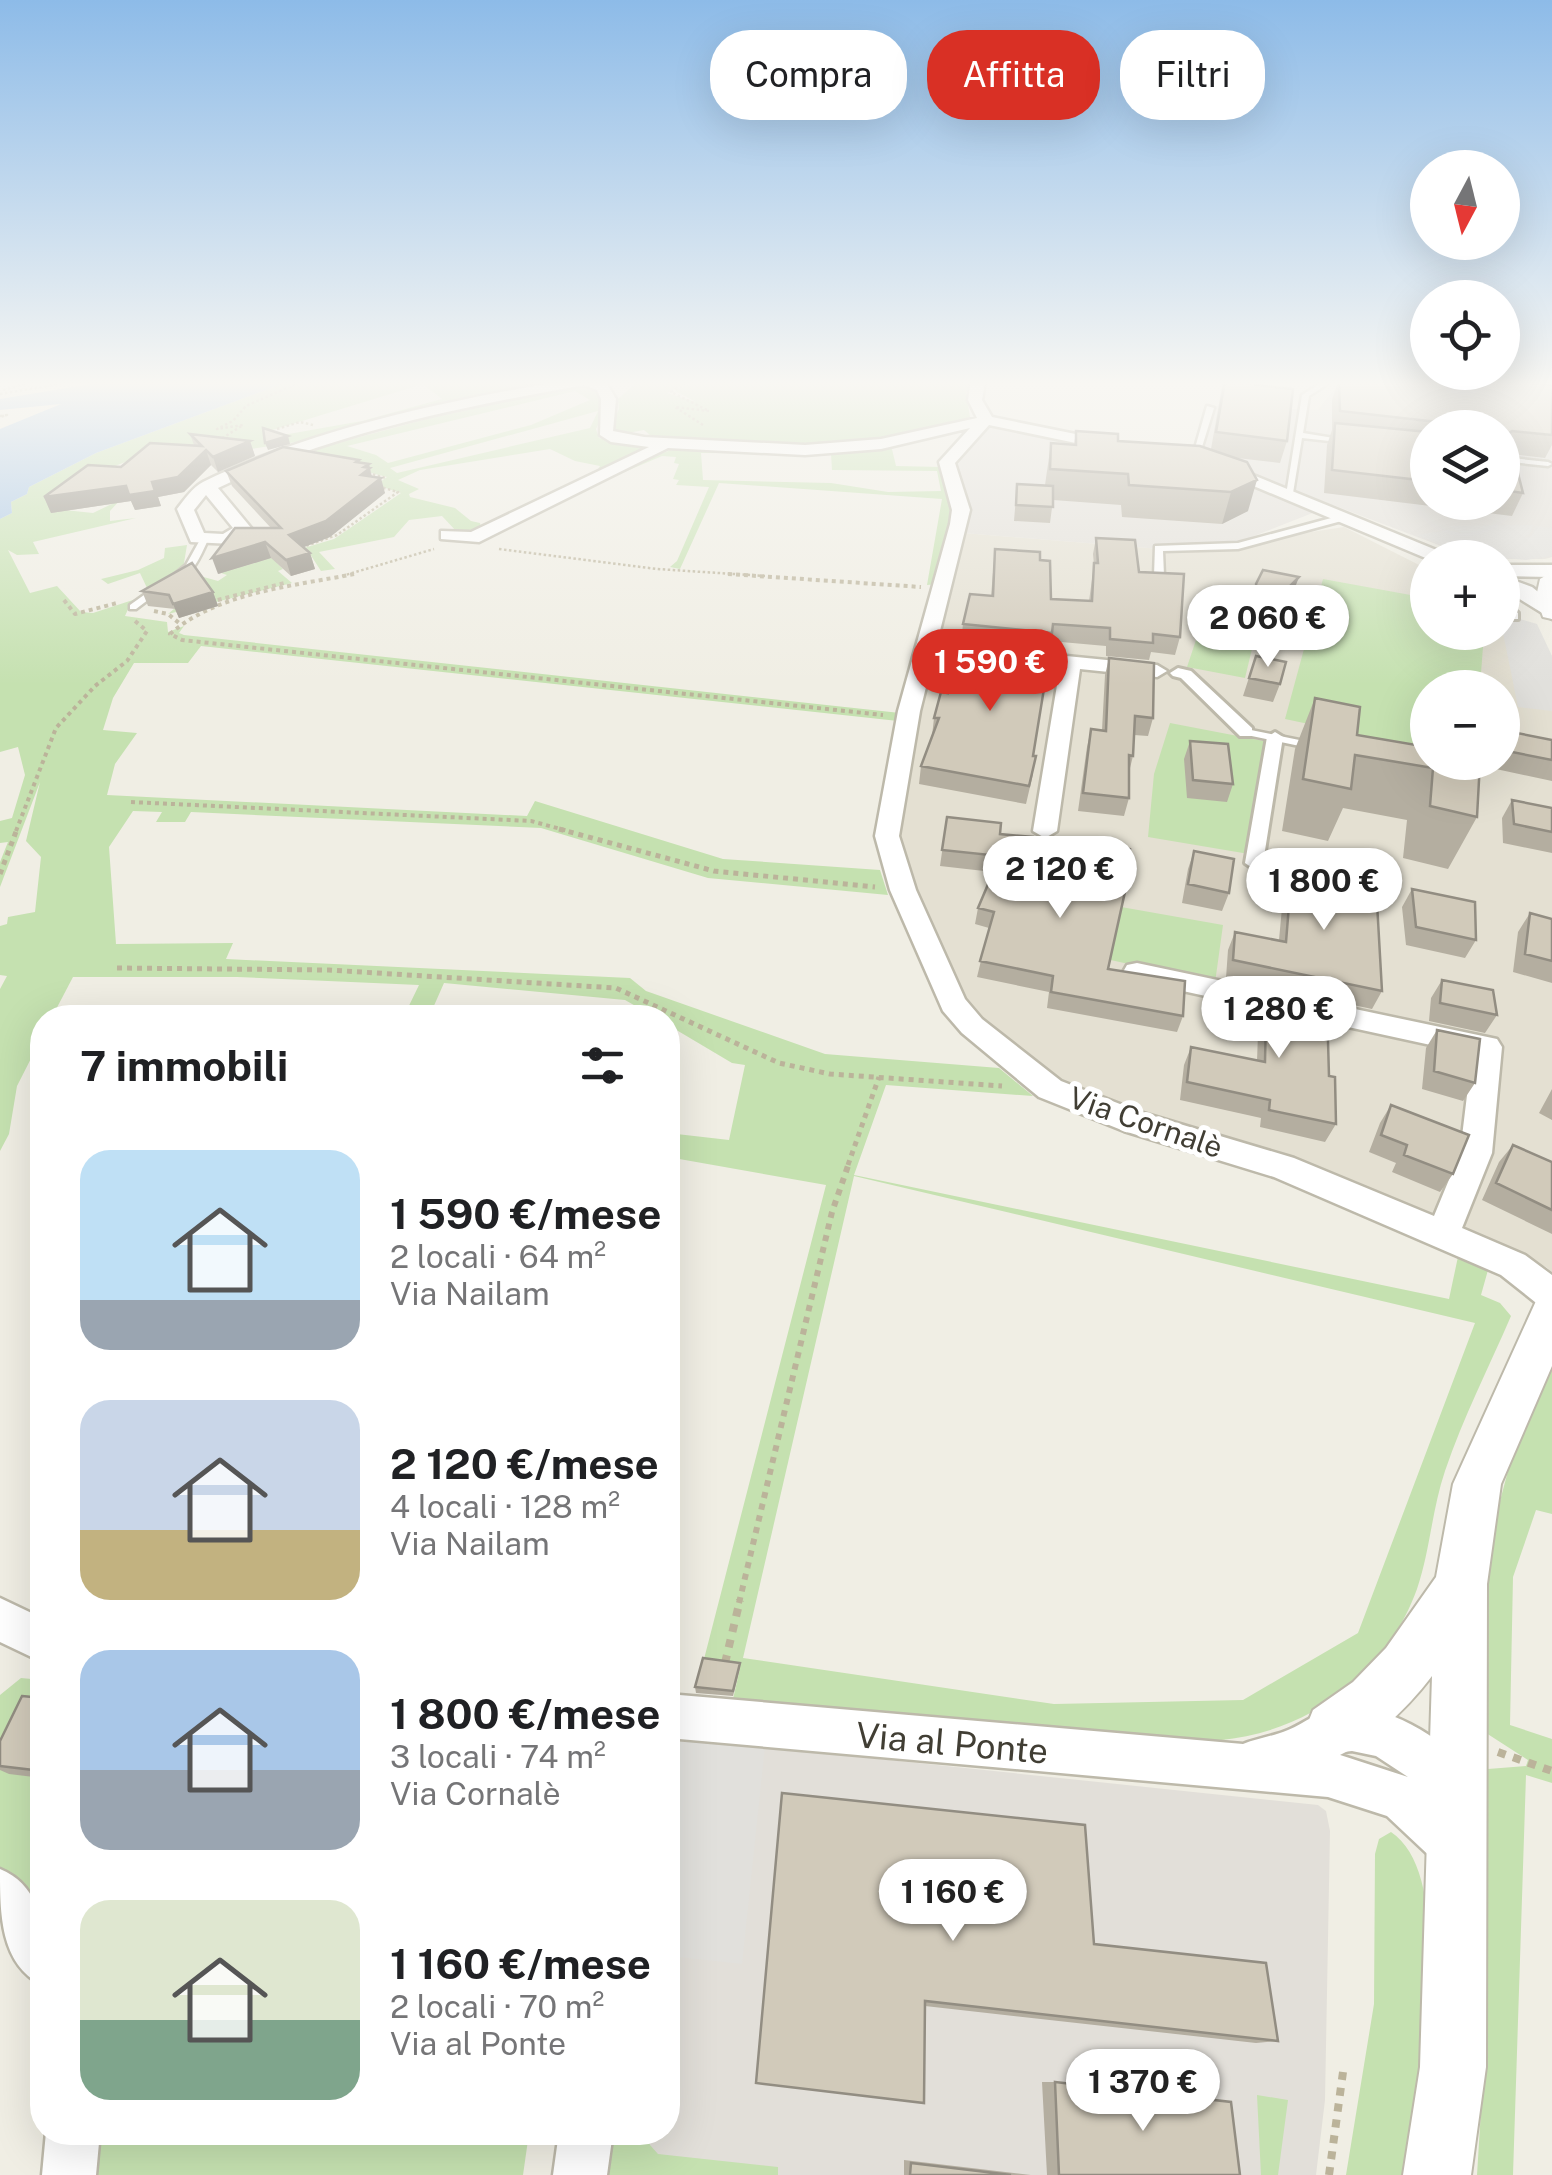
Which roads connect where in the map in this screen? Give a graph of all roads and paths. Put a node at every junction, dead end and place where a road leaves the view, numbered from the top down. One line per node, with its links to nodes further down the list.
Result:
1 (216, 482): 7 (street)
2 (379, 482): 14 (path)
3 (588, 482): 11 (street)
4 (952, 482): 28 (street, Via Cornalè)
5 (1257, 482): 8 (street)
6 (1291, 482): 8 (lane)
7 (207, 486): 10 (street); 10 (street)
8 (1289, 493): 9 (street)
9 (1346, 517): 12 (street); 15 (lane)
10 (204, 540): 23 (lane)
11 (445, 540): 31 (path)
12 (1410, 547)
13 (495, 548): 20 (path)
14 (284, 553)
15 (1159, 576)
16 (1520, 579): 18 (street)
17 (284, 582): 22 (path)
18 (1552, 582): 27 (street)
19 (1520, 587): 27 (street)
20 (938, 588)
21 (64, 600): 25 (path)
22 (201, 604)
23 (133, 607): 38 (path)
24 (174, 610): 26 (path)
25 (93, 612)
26 (165, 612)
27 (1552, 612)
28 (927, 648): 29 (street); 45 (street, Via Cornalè)
29 (1072, 661): 30 (street); 36 (street)
30 (1167, 672): 32 (street)
31 (899, 716)
32 (1246, 732): 33 (lane)
33 (1275, 738): 34 (lane); 37 (street)
34 (1331, 750)
35 (131, 802): 39 (path)
36 (1046, 831)
37 (1254, 862)
38 (0, 874)
39 (886, 888)
40 (117, 968): 42 (path)
41 (1137, 972): 46 (street)
42 (653, 1005)
43 (680, 1017): 44 (path)
44 (879, 1078): 45 (path); 52 (path)
45 (1050, 1089): 46 (street, Via Cornalè)
46 (1444, 1234): 47 (street, Via Cornalè)
47 (1552, 1295)
48 (1552, 1315): 49 (street)
49 (1462, 1584): 54 (street); 57 (street)
50 (0, 1620): 51 (street)
51 (30, 1635)
52 (724, 1666)
53 (680, 1717): 55 (street, Via al Ponte)
54 (1333, 1730): 55 (street, Via al Ponte); 57 (street)
55 (1237, 1768): 57 (street, Via al Ponte)
56 (1552, 1772): 57 (path)
57 (1456, 1791): 66 (street)
58 (0, 1893): 59 (street)
59 (30, 1941)
60 (1343, 2072): 65 (path)
61 (72, 2145): 63 (street)
62 (584, 2145): 64 (street)
63 (69, 2175)
64 (580, 2175)
65 (1329, 2175)
66 (1436, 2175)

